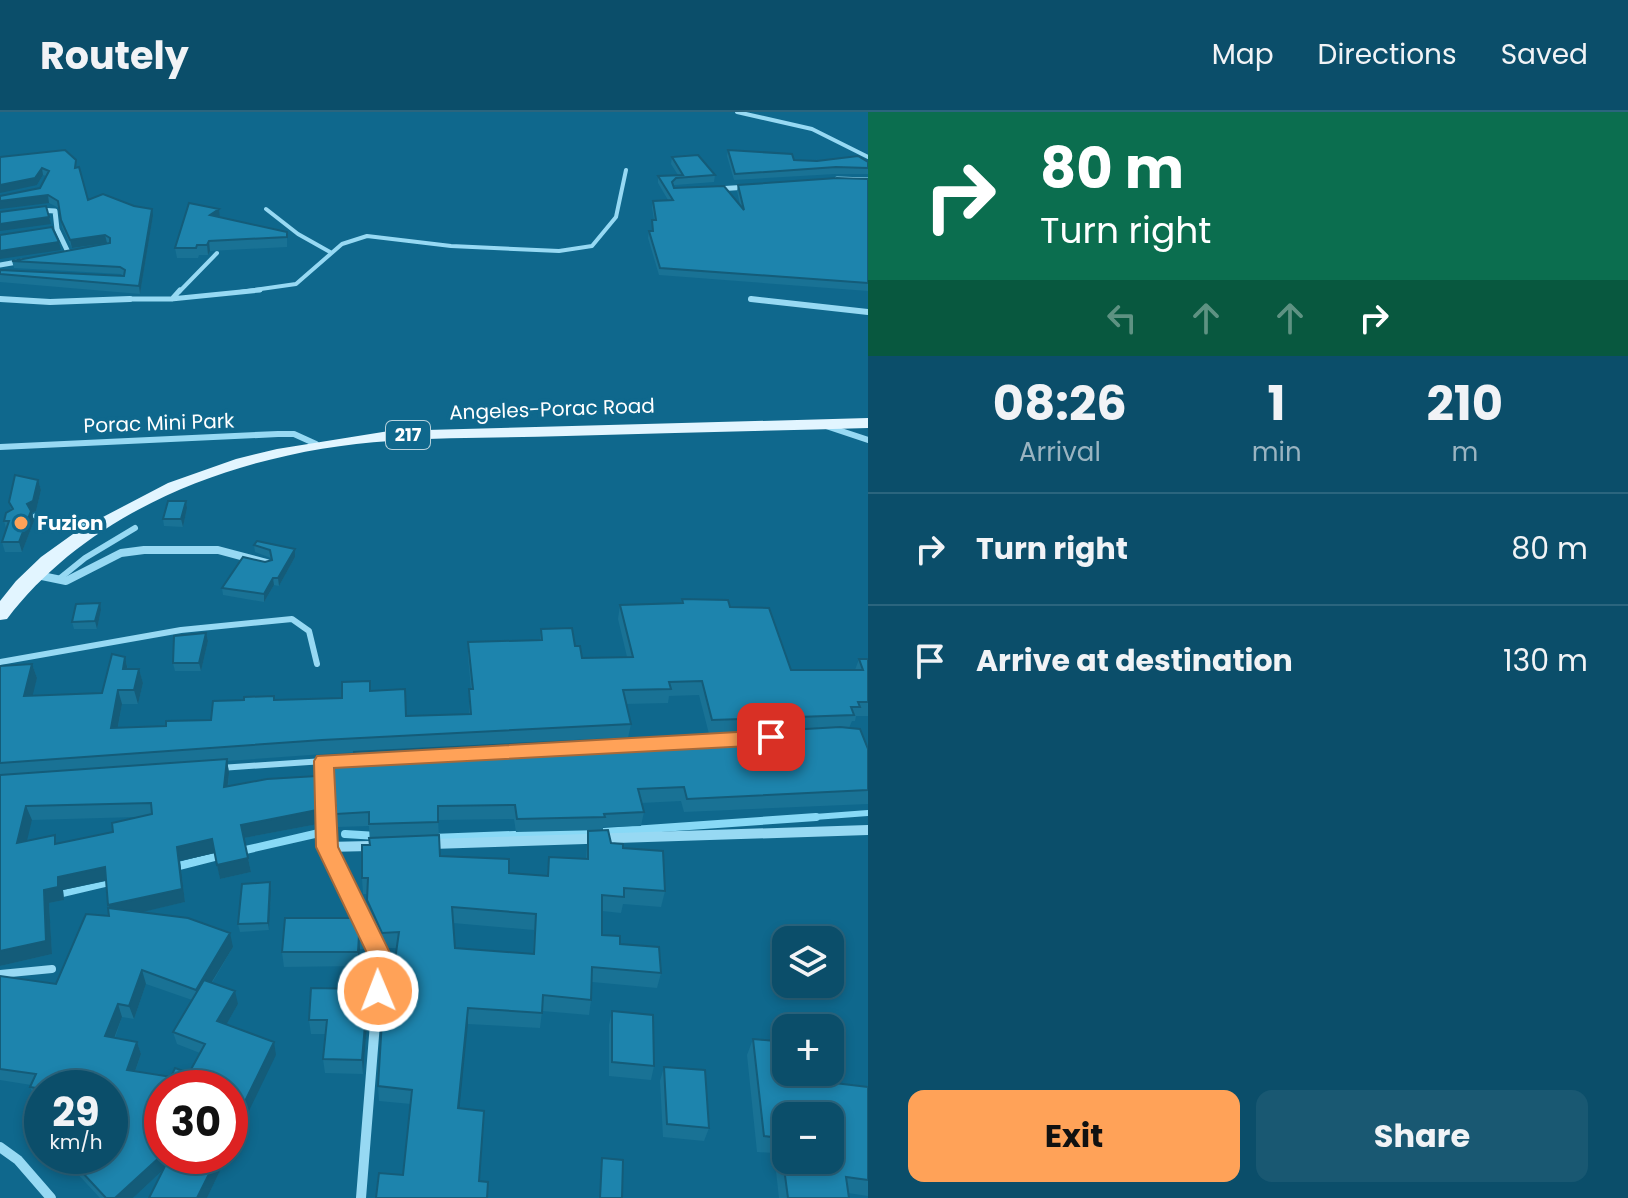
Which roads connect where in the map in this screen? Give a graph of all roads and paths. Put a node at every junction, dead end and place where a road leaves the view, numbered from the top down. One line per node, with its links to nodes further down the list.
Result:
1 (737, 112): 2 (lane)
2 (868, 157)
3 (626, 170): 14 (lane)
4 (824, 180): 5 (street)
5 (868, 180)
6 (751, 187): 7 (street)
7 (714, 189)
8 (266, 209): 14 (lane)
9 (25, 211): 10 (street)
10 (57, 229): 11 (street); 13 (street)
11 (43, 231)
12 (81, 251): 13 (street)
13 (68, 252): 16 (street)
14 (330, 252): 21 (lane)
15 (217, 253): 21 (lane)
16 (54, 255)
17 (27, 260): 18 (street)
18 (0, 265)
19 (0, 299): 20 (street)
20 (130, 299): 21 (lane)
21 (171, 299)
22 (751, 299): 23 (street)
23 (868, 312)
24 (868, 423): 25 (main road, Angeles-Porac Road / 217)
25 (820, 424): 26 (street); 27 (main road, Angeles-Porac Road / 217)
26 (868, 440)
27 (316, 444): 28 (street, Porac Mini Park); 30 (main road, Angeles-Porac Road / 217)
28 (0, 447)
29 (35, 516): 30 (lane)
30 (97, 526): 33 (main road, Angeles-Porac Road / 217)
31 (135, 528): 34 (lane)
32 (267, 563): 34 (street)
33 (33, 574): 34 (street); 35 (main road, Angeles-Porac Road / 217)
34 (58, 580)
35 (0, 614)
36 (0, 662): 37 (lane)
37 (317, 664)
38 (372, 759): 39 (street)
39 (324, 761): 40 (lane); 44 (street)
40 (208, 769)
41 (868, 830): 42 (street)
42 (422, 844)
43 (375, 845): 44 (street)
44 (327, 847): 49 (street)
45 (52, 969): 46 (lane)
46 (0, 974)
47 (0, 1147): 48 (street)
48 (51, 1198)
49 (361, 1198)

